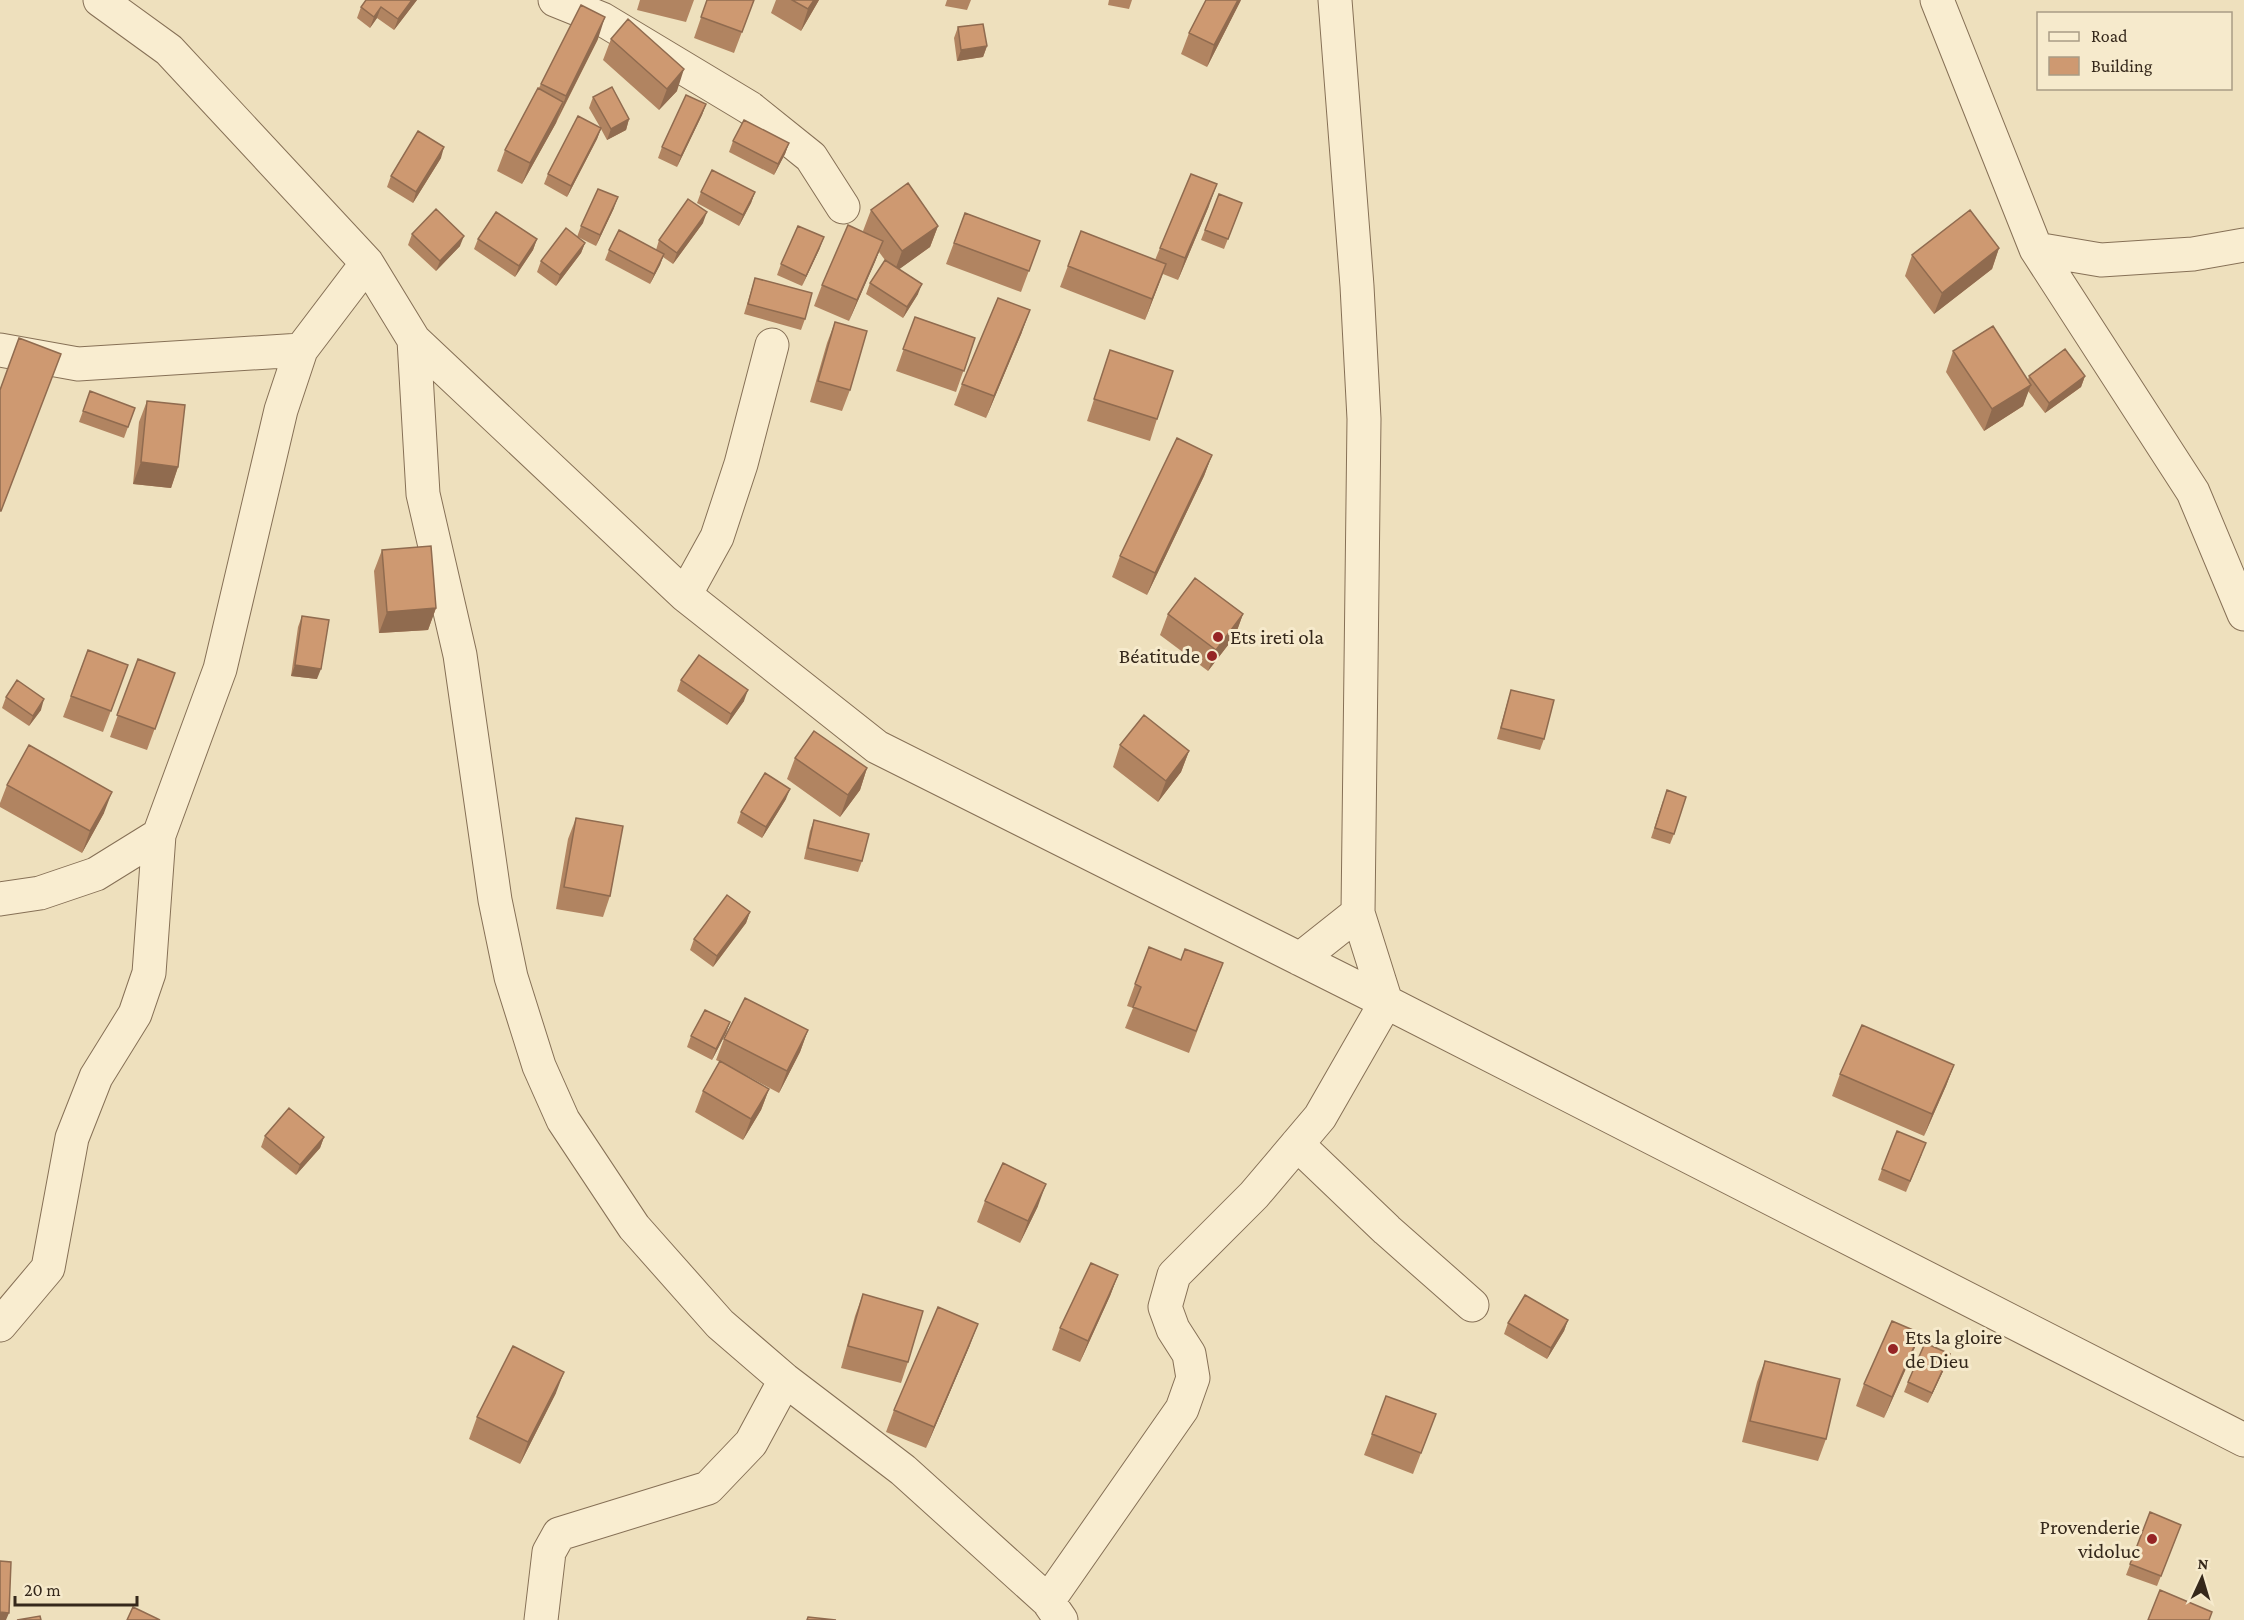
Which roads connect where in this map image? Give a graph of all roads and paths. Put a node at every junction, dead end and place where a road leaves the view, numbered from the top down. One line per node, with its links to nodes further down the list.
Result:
1 (100, 0): 8 (street)
2 (555, 0): 5 (street)
3 (1335, 0): 17 (street)
4 (1937, 0): 7 (street)
5 (843, 207)
6 (2244, 245): 7 (street)
7 (2036, 249): 14 (street)
8 (367, 263): 9 (street); 12 (street)
9 (414, 340): 13 (street); 23 (street)
10 (772, 345): 13 (street)
11 (0, 350): 12 (street)
12 (301, 350): 15 (street)
13 (685, 595): 18 (street)
14 (2244, 614)
15 (159, 835): 16 (street); 22 (street)
16 (0, 899)
17 (1358, 913): 18 (street); 19 (street)
18 (1300, 959): 19 (street)
19 (1386, 1002): 20 (street); 24 (street)
20 (1297, 1144): 21 (street); 25 (street)
21 (1472, 1305)
22 (0, 1325)
23 (785, 1380): 25 (street); 26 (street)
24 (2244, 1440)
25 (1054, 1611)
26 (541, 1620)

